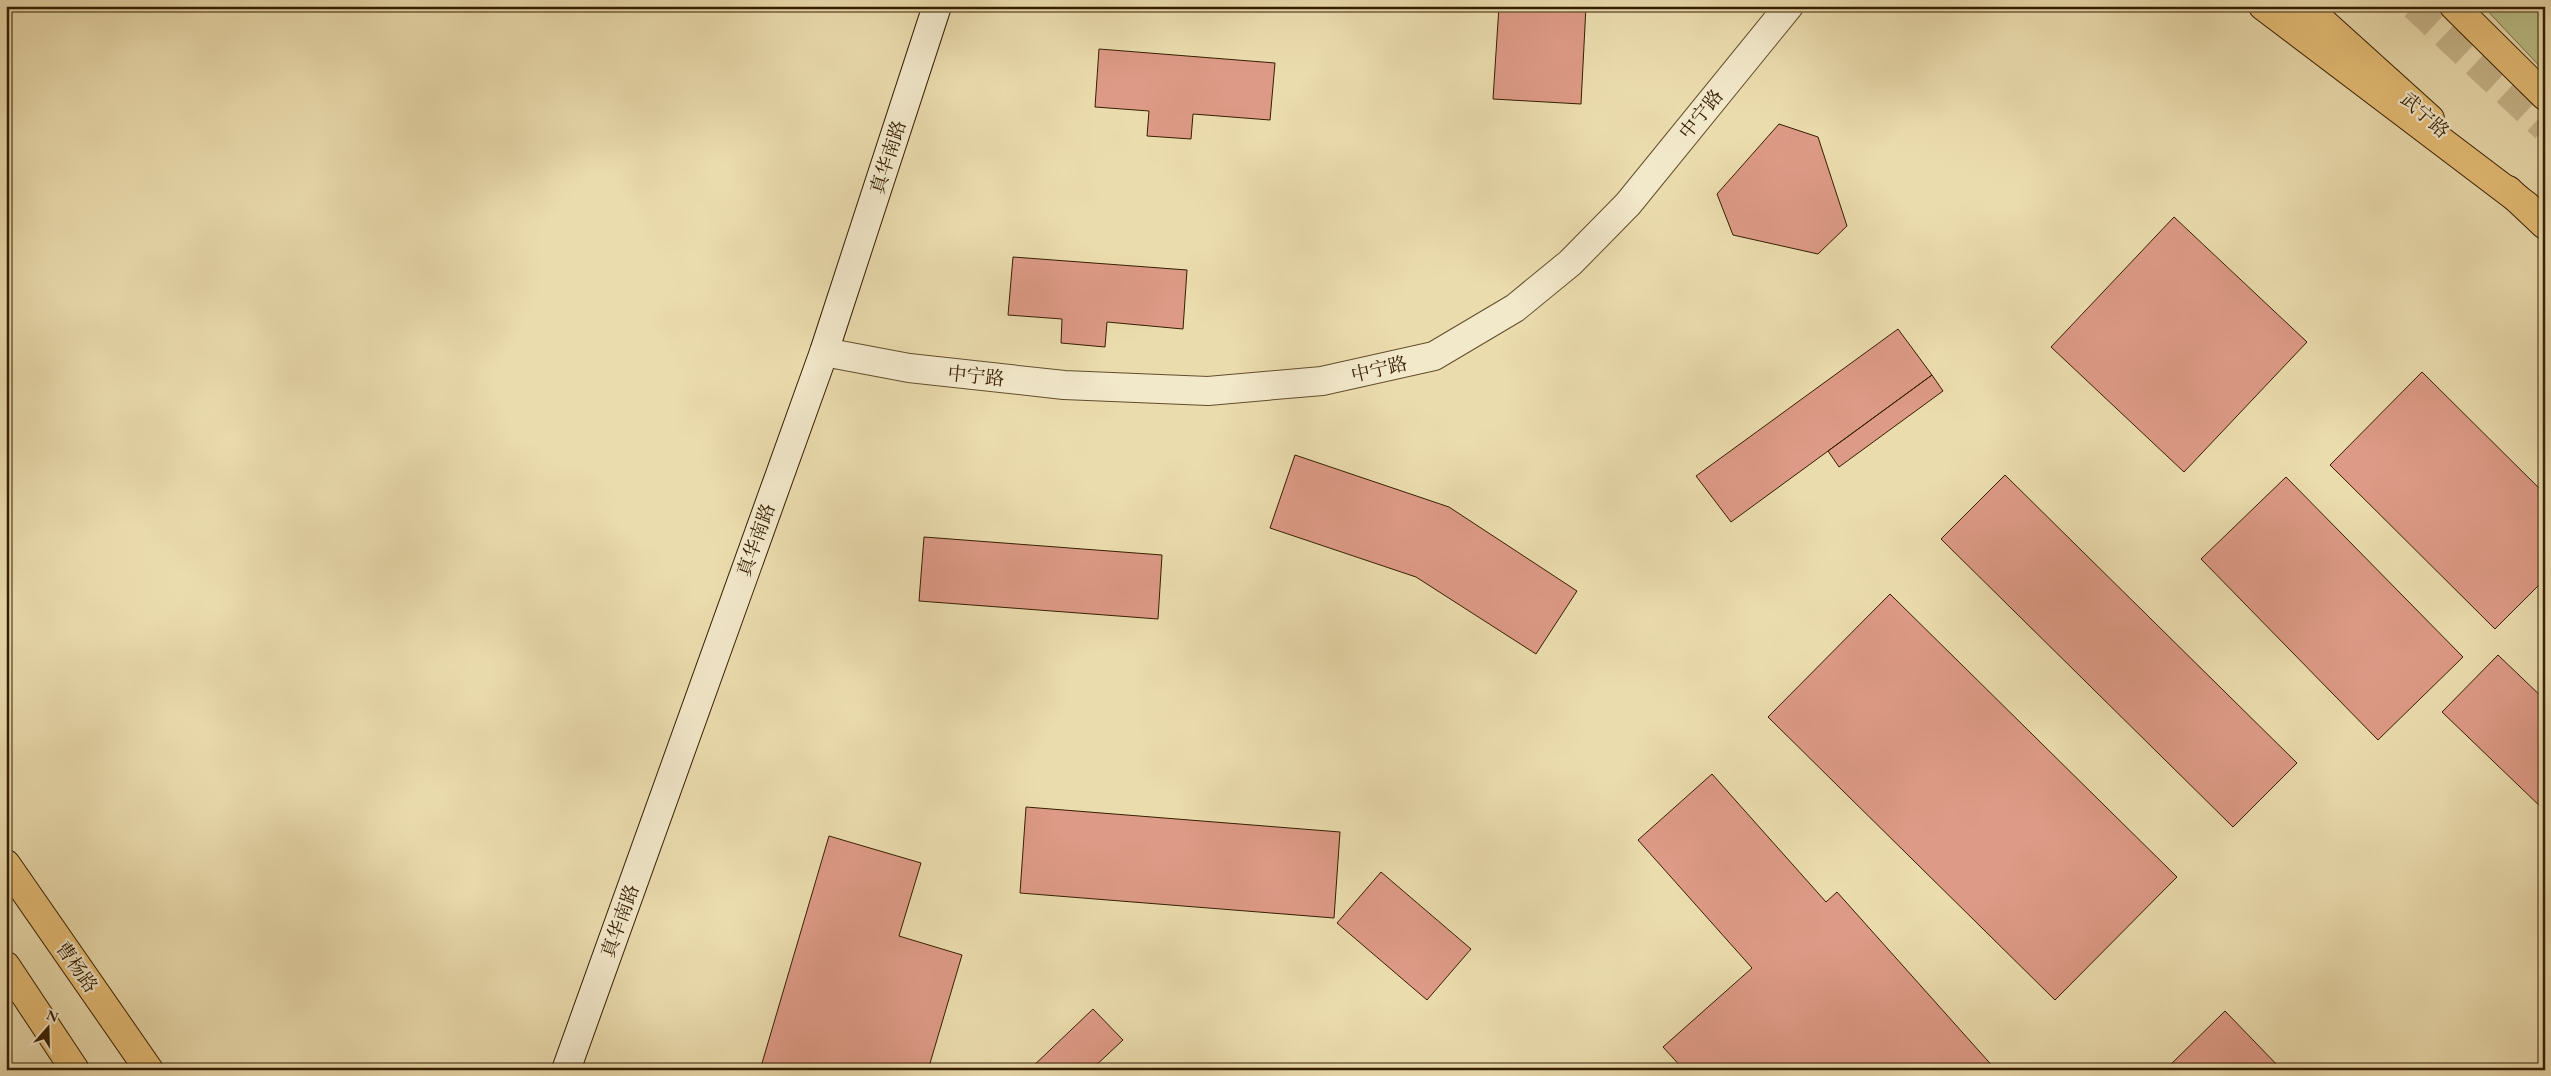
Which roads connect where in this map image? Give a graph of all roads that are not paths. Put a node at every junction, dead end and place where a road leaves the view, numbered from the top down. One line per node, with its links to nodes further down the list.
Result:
1 (937, 6): 8 (main road, 真华南路)
2 (1789, 6): 8 (main road, 中宁路)
3 (2263, 6): 7 (main road)
4 (2305, 6): 7 (main road, 武宁路)
5 (2454, 6): 6 (main road)
6 (2545, 96)
7 (2536, 216)
8 (824, 352): 13 (main road, 真华南路)
9 (6, 864): 12 (main road, 曹杨路)
10 (6, 966): 11 (main road)
11 (75, 1070)
12 (149, 1070)
13 (566, 1070)

